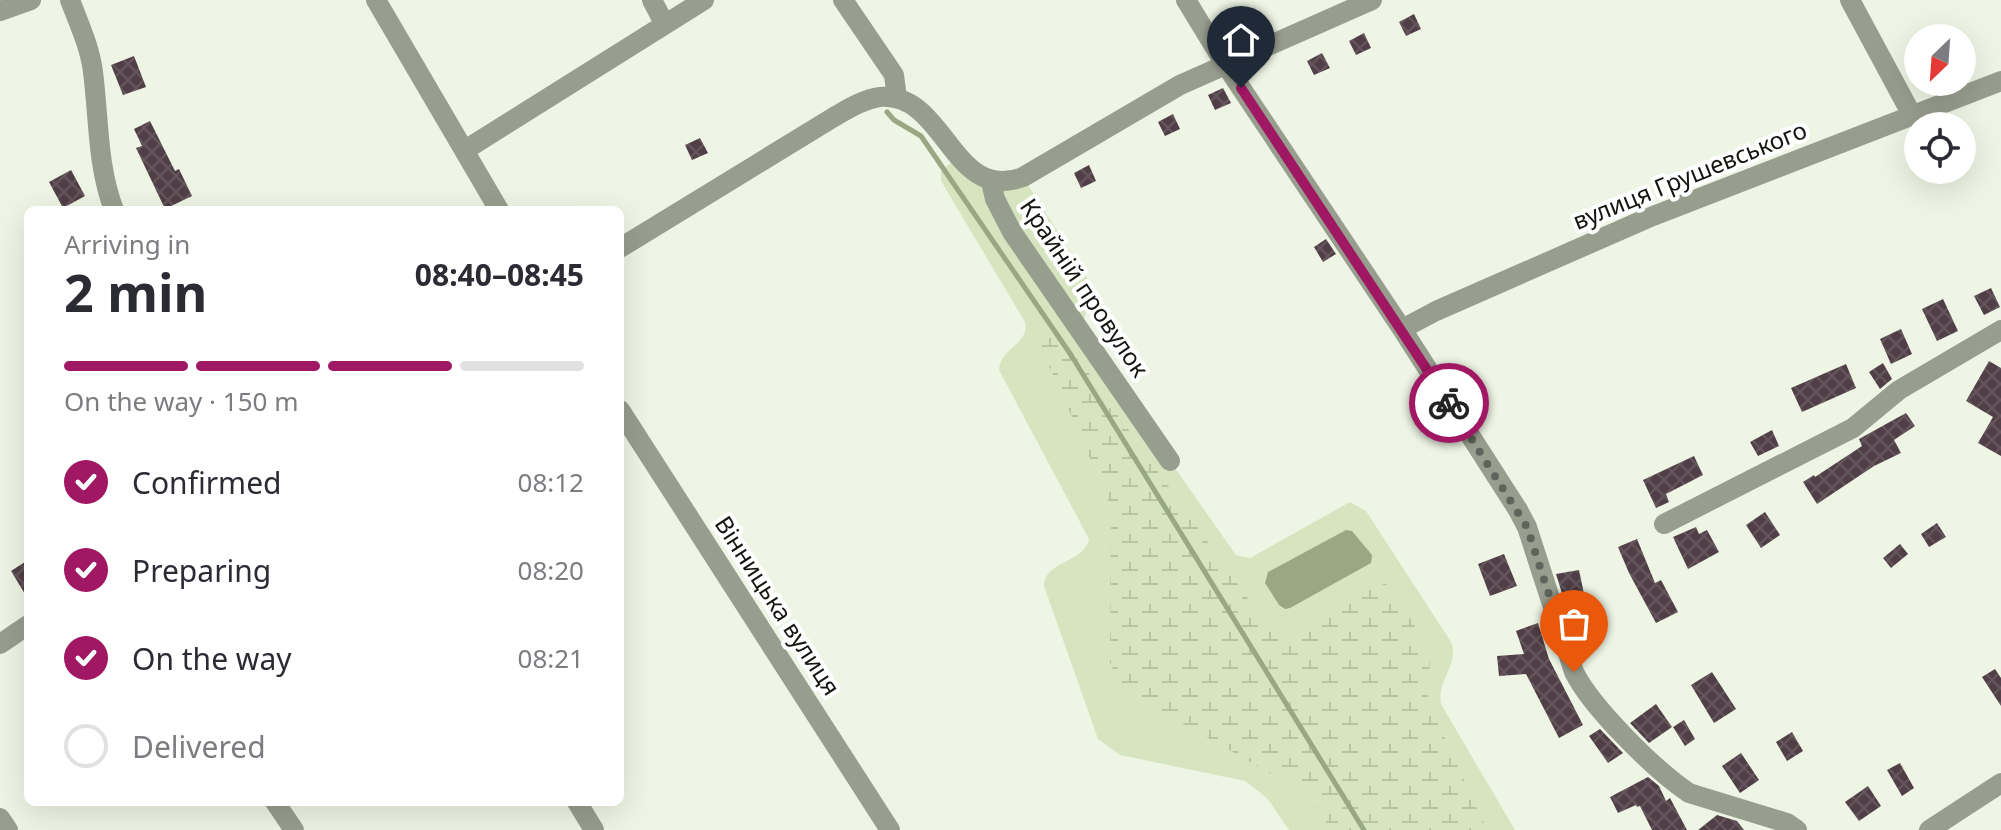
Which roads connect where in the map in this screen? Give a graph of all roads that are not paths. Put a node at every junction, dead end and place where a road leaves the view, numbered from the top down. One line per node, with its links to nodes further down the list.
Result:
1 (31, 0): 10 (street)
2 (70, 0): 20 (street)
3 (376, 0): 18 (street)
4 (652, 0): 11 (street)
5 (704, 0): 11 (street)
6 (843, 0): 14 (street)
7 (1186, 0): 12 (street)
8 (1372, 0): 12 (street)
9 (1850, 0): 15 (street)
10 (0, 11)
11 (664, 23): 18 (street)
12 (1225, 64): 19 (street); 23 (street)
13 (2001, 81): 16 (street, вулиця Грушевського)
14 (897, 98): 19 (street, Крайній провулок); 22 (street)
15 (1910, 112)
16 (1925, 112)
17 (1904, 120): 23 (street, вулиця Грушевського)
18 (465, 150): 21 (street)
19 (991, 182): 26 (street, Крайній провулок)
20 (113, 206)
21 (497, 206)
22 (624, 246)
23 (1402, 329): 38 (street)
24 (2001, 330): 27 (street)
25 (624, 416): 37 (street, Вінницька вулиця)
26 (1170, 461)
27 (1664, 524)
28 (24, 628): 29 (street)
29 (0, 644)
30 (2001, 783): 39 (street)
31 (278, 806): 35 (street)
32 (579, 806): 36 (street)
33 (0, 818): 34 (street)
34 (8, 830)
35 (294, 830)
36 (594, 830)
37 (890, 830)
38 (1797, 830)
39 (1929, 830)

